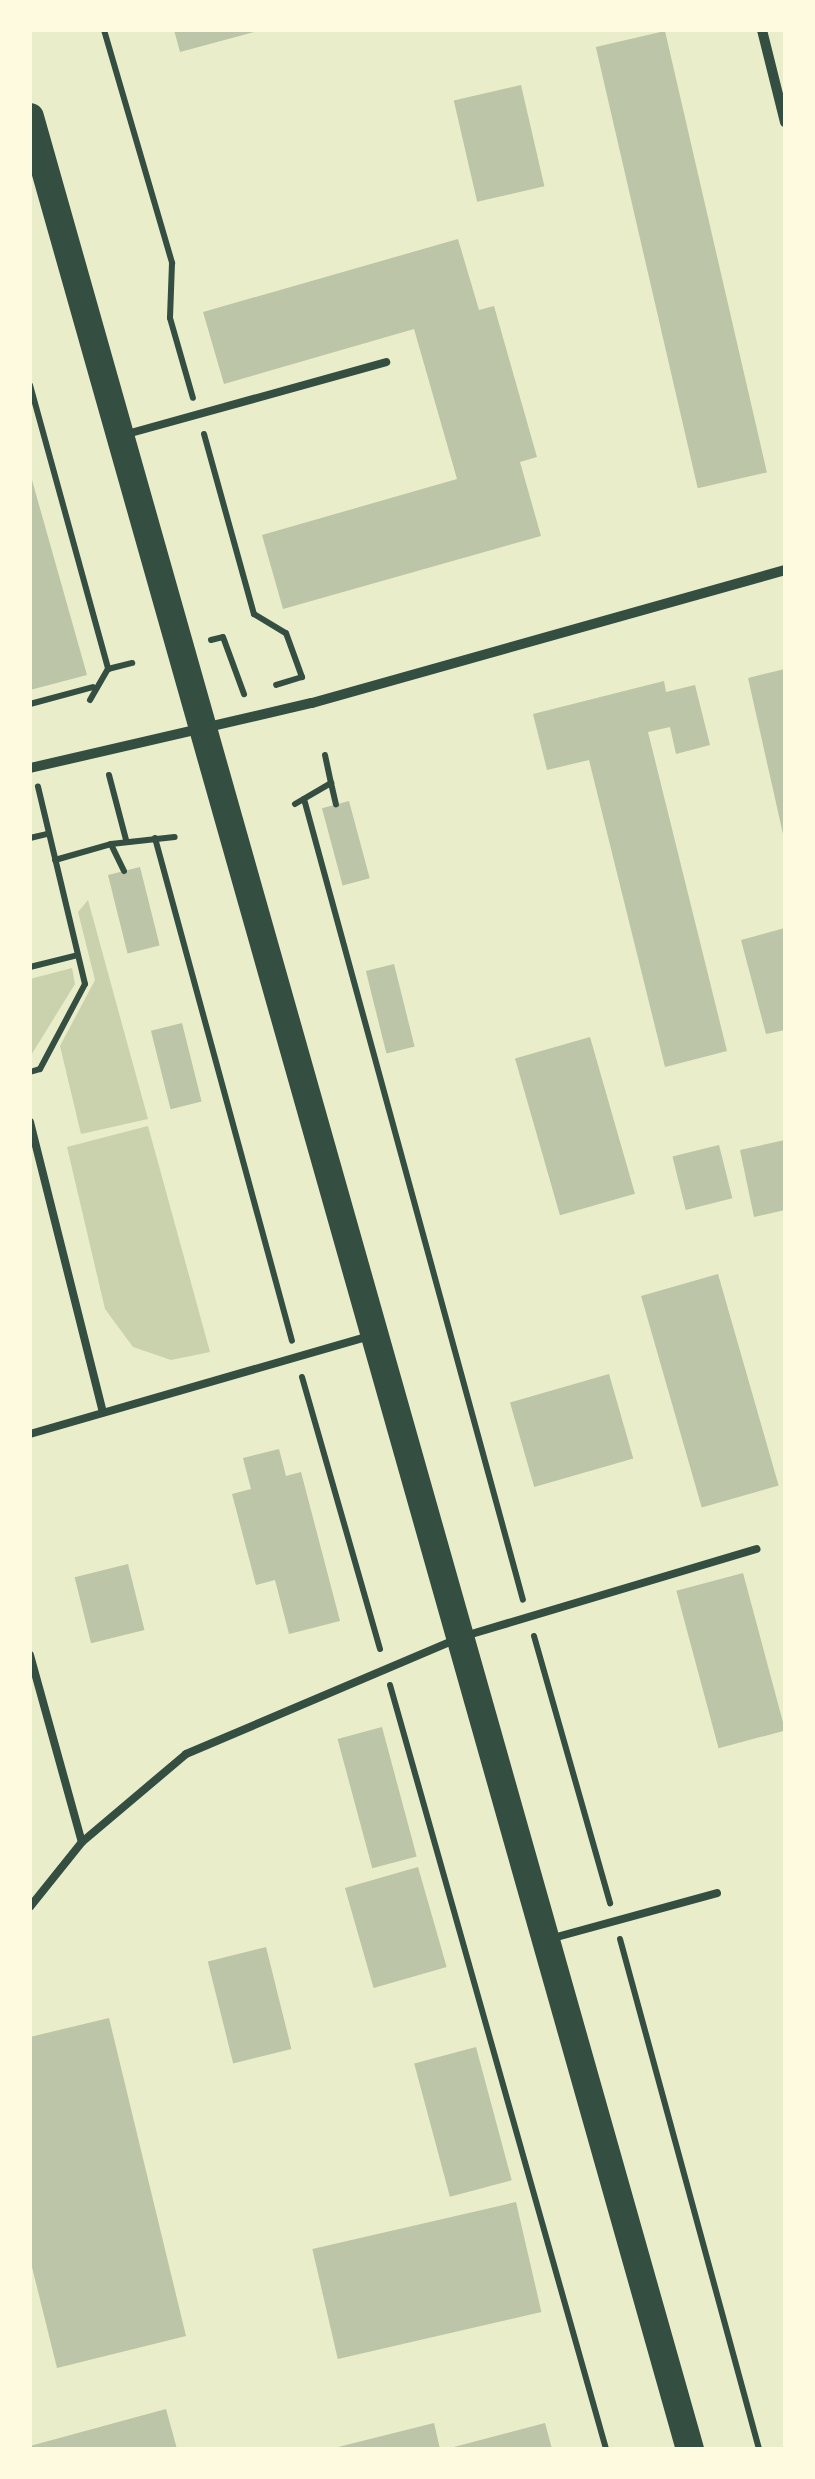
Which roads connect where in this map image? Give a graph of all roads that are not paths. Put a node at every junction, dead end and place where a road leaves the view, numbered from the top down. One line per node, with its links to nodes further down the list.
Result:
1 (762, 30): 3 (street)
2 (30, 117): 5 (highway)
3 (785, 122)
4 (386, 362): 5 (lane)
5 (118, 437): 7 (highway)
6 (785, 570): 7 (street)
7 (200, 728): 8 (street); 10 (highway)
8 (32, 768)
9 (30, 1122): 11 (lane)
10 (380, 1334): 11 (lane); 14 (highway)
11 (103, 1412): 12 (lane)
12 (30, 1434)
13 (756, 1549): 14 (lane)
14 (460, 1638): 16 (lane); 19 (highway)
15 (30, 1655): 16 (lane)
16 (82, 1842): 18 (lane)
17 (717, 1893): 19 (lane)
18 (30, 1907)
19 (544, 1941): 20 (highway)
20 (690, 2449)

